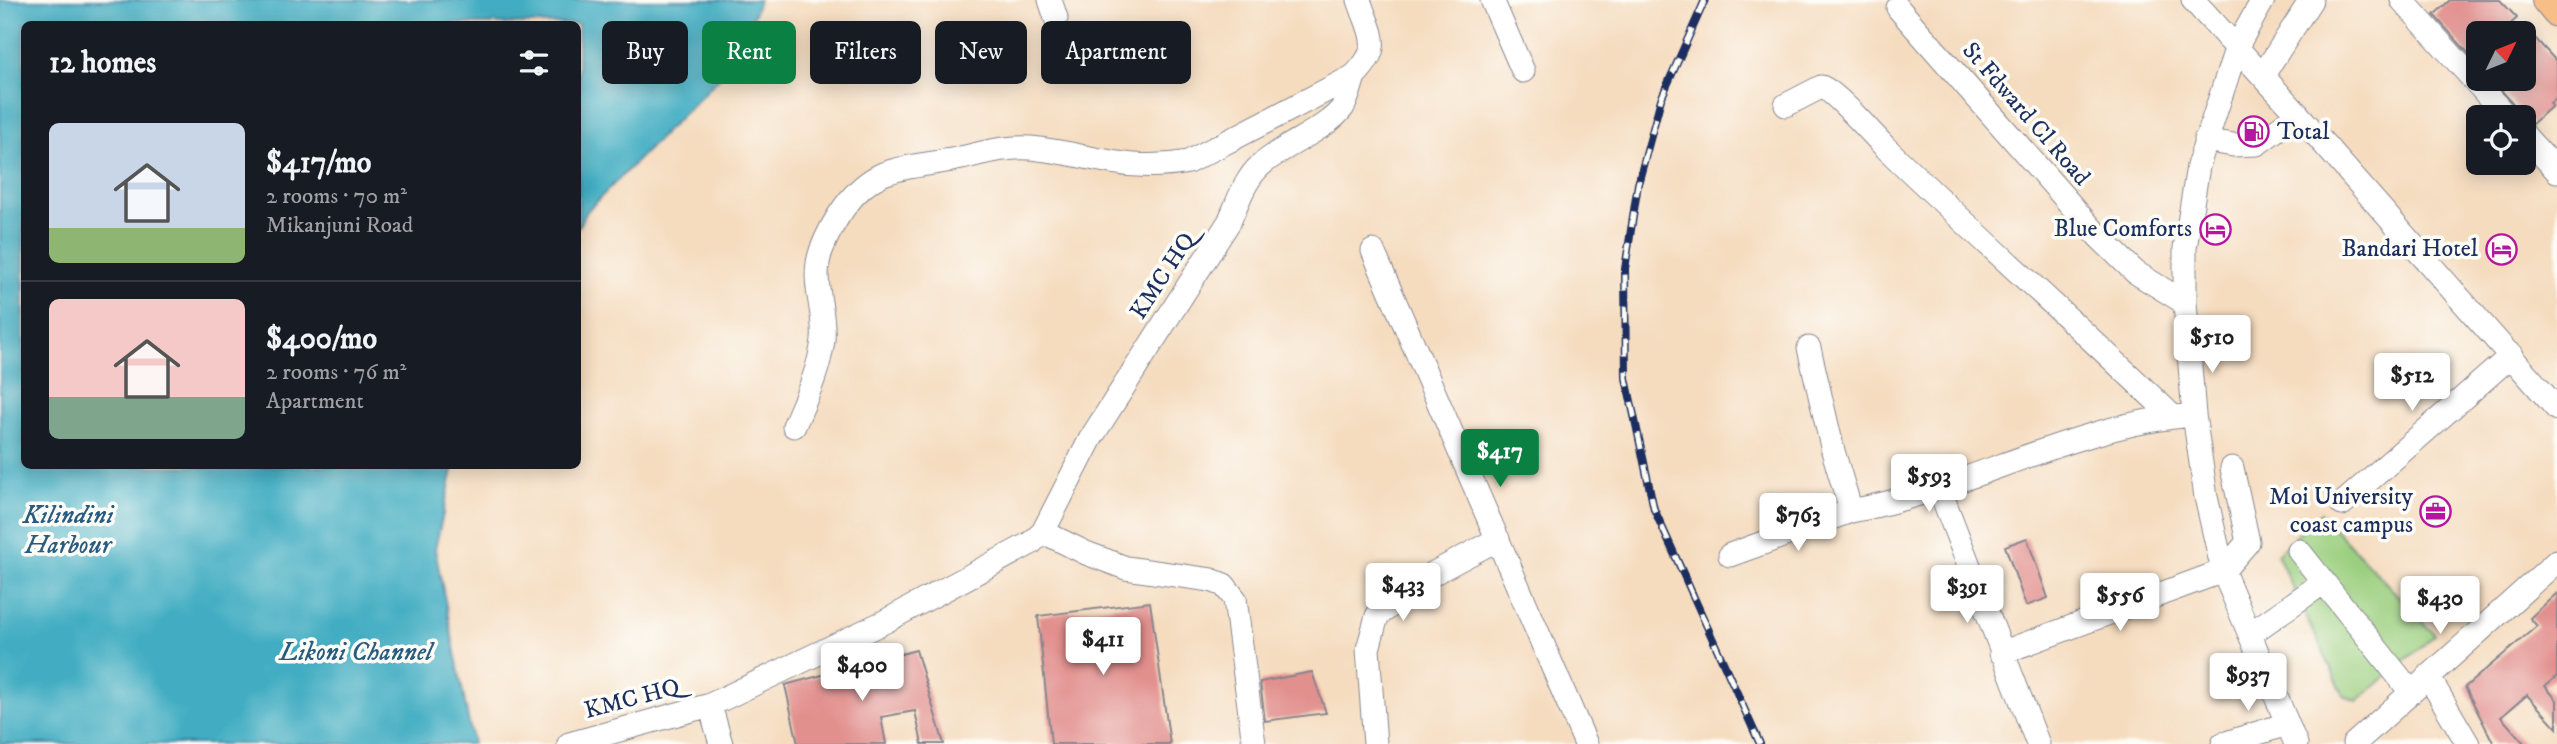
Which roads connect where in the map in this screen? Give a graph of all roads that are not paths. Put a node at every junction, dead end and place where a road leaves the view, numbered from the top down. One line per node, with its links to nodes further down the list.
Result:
1 (1359, 0): 13 (street, KMC HQ)
2 (1492, 0): 11 (street)
3 (2193, 0): 10 (street)
4 (2263, 0): 10 (street)
5 (2311, 0): 12 (street)
6 (2402, 0): 15 (street)
7 (2547, 0): 9 (main road)
8 (1898, 8): 21 (street, St Fdward Cl Road)
9 (2557, 12)
10 (2237, 46): 12 (street); 17 (street)
11 (1522, 71)
12 (2263, 75): 16 (street)
13 (1354, 76): 26 (street); 31 (street, KMC HQ)
14 (1786, 105): 25 (street)
15 (2496, 105)
16 (2298, 114): 17 (street); 23 (street)
17 (2205, 140): 21 (street)
18 (2536, 148): 19 (street)
19 (2557, 171)
20 (1373, 251): 32 (street)
21 (2185, 303): 25 (street)
22 (1808, 348): 30 (street)
23 (2512, 355): 24 (street); 29 (street)
24 (2557, 409)
25 (2183, 416): 28 (street); 36 (street)
26 (794, 426)
27 (2232, 468): 36 (street)
28 (1939, 488): 30 (street); 39 (street)
29 (2342, 504)
30 (1851, 511): 34 (street)
31 (1043, 532): 42 (street, KMC HQ); 46 (street)
32 (1498, 539): 47 (street); 48 (street)
33 (2300, 551): 37 (street)
34 (1730, 555)
35 (2557, 561): 40 (street)
36 (2223, 571): 38 (street); 39 (street)
37 (2324, 582): 38 (street); 41 (street)
38 (2250, 634): 43 (street)
39 (2001, 653): 49 (street)
40 (2428, 676): 41 (street); 52 (street)
41 (2411, 692): 51 (street)
42 (710, 705): 44 (street, KMC HQ); 45 (street, KMC HQ)
43 (2292, 734): 50 (street)
44 (569, 744)
45 (721, 744)
46 (1254, 744)
47 (1375, 744)
48 (1586, 744)
49 (2038, 744)
50 (2223, 744)
51 (2354, 744)
52 (2468, 744)

